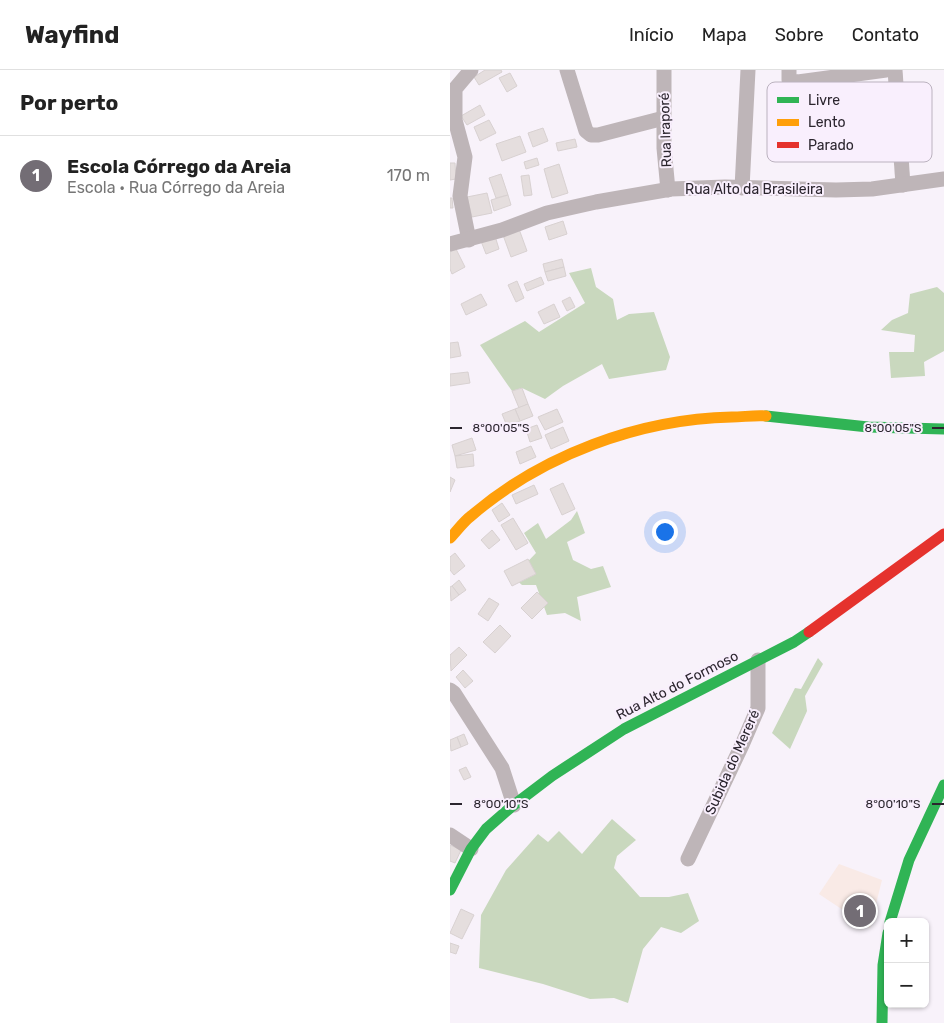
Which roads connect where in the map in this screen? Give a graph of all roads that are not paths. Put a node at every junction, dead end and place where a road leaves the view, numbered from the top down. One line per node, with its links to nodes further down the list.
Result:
1 (471, 70): 13 (street)
2 (567, 70): 7 (street)
3 (664, 70): 7 (street, Rua Iraporé)
4 (748, 70): 11 (street)
5 (789, 70): 6 (street)
6 (886, 70)
7 (664, 118): 12 (street, Rua Iraporé)
8 (901, 162): 10 (street)
9 (944, 179): 10 (street, Rua Alto da Brasileira)
10 (903, 185): 11 (street, Rua Alto da Brasileira)
11 (742, 188): 12 (street, Rua Alto da Brasileira)
12 (668, 190): 13 (street, Rua Alto da Brasileira)
13 (469, 240): 14 (street, Rua Alto da Brasileira)
14 (450, 244)
15 (944, 429): 17 (street)
16 (944, 534): 18 (street, Rua Alto do Formoso)
17 (450, 538)
18 (758, 660): 21 (street, Rua Alto do Formoso); 24 (street, Subida do Mereré)
19 (450, 690): 21 (street)
20 (944, 785): 26 (street)
21 (514, 805): 23 (street, Rua Alto do Formoso)
22 (450, 835): 23 (street)
23 (471, 849): 25 (street, Rua Alto do Formoso)
24 (688, 859)
25 (450, 890)
26 (891, 918)
27 (884, 958): 28 (street)
28 (882, 1023)

